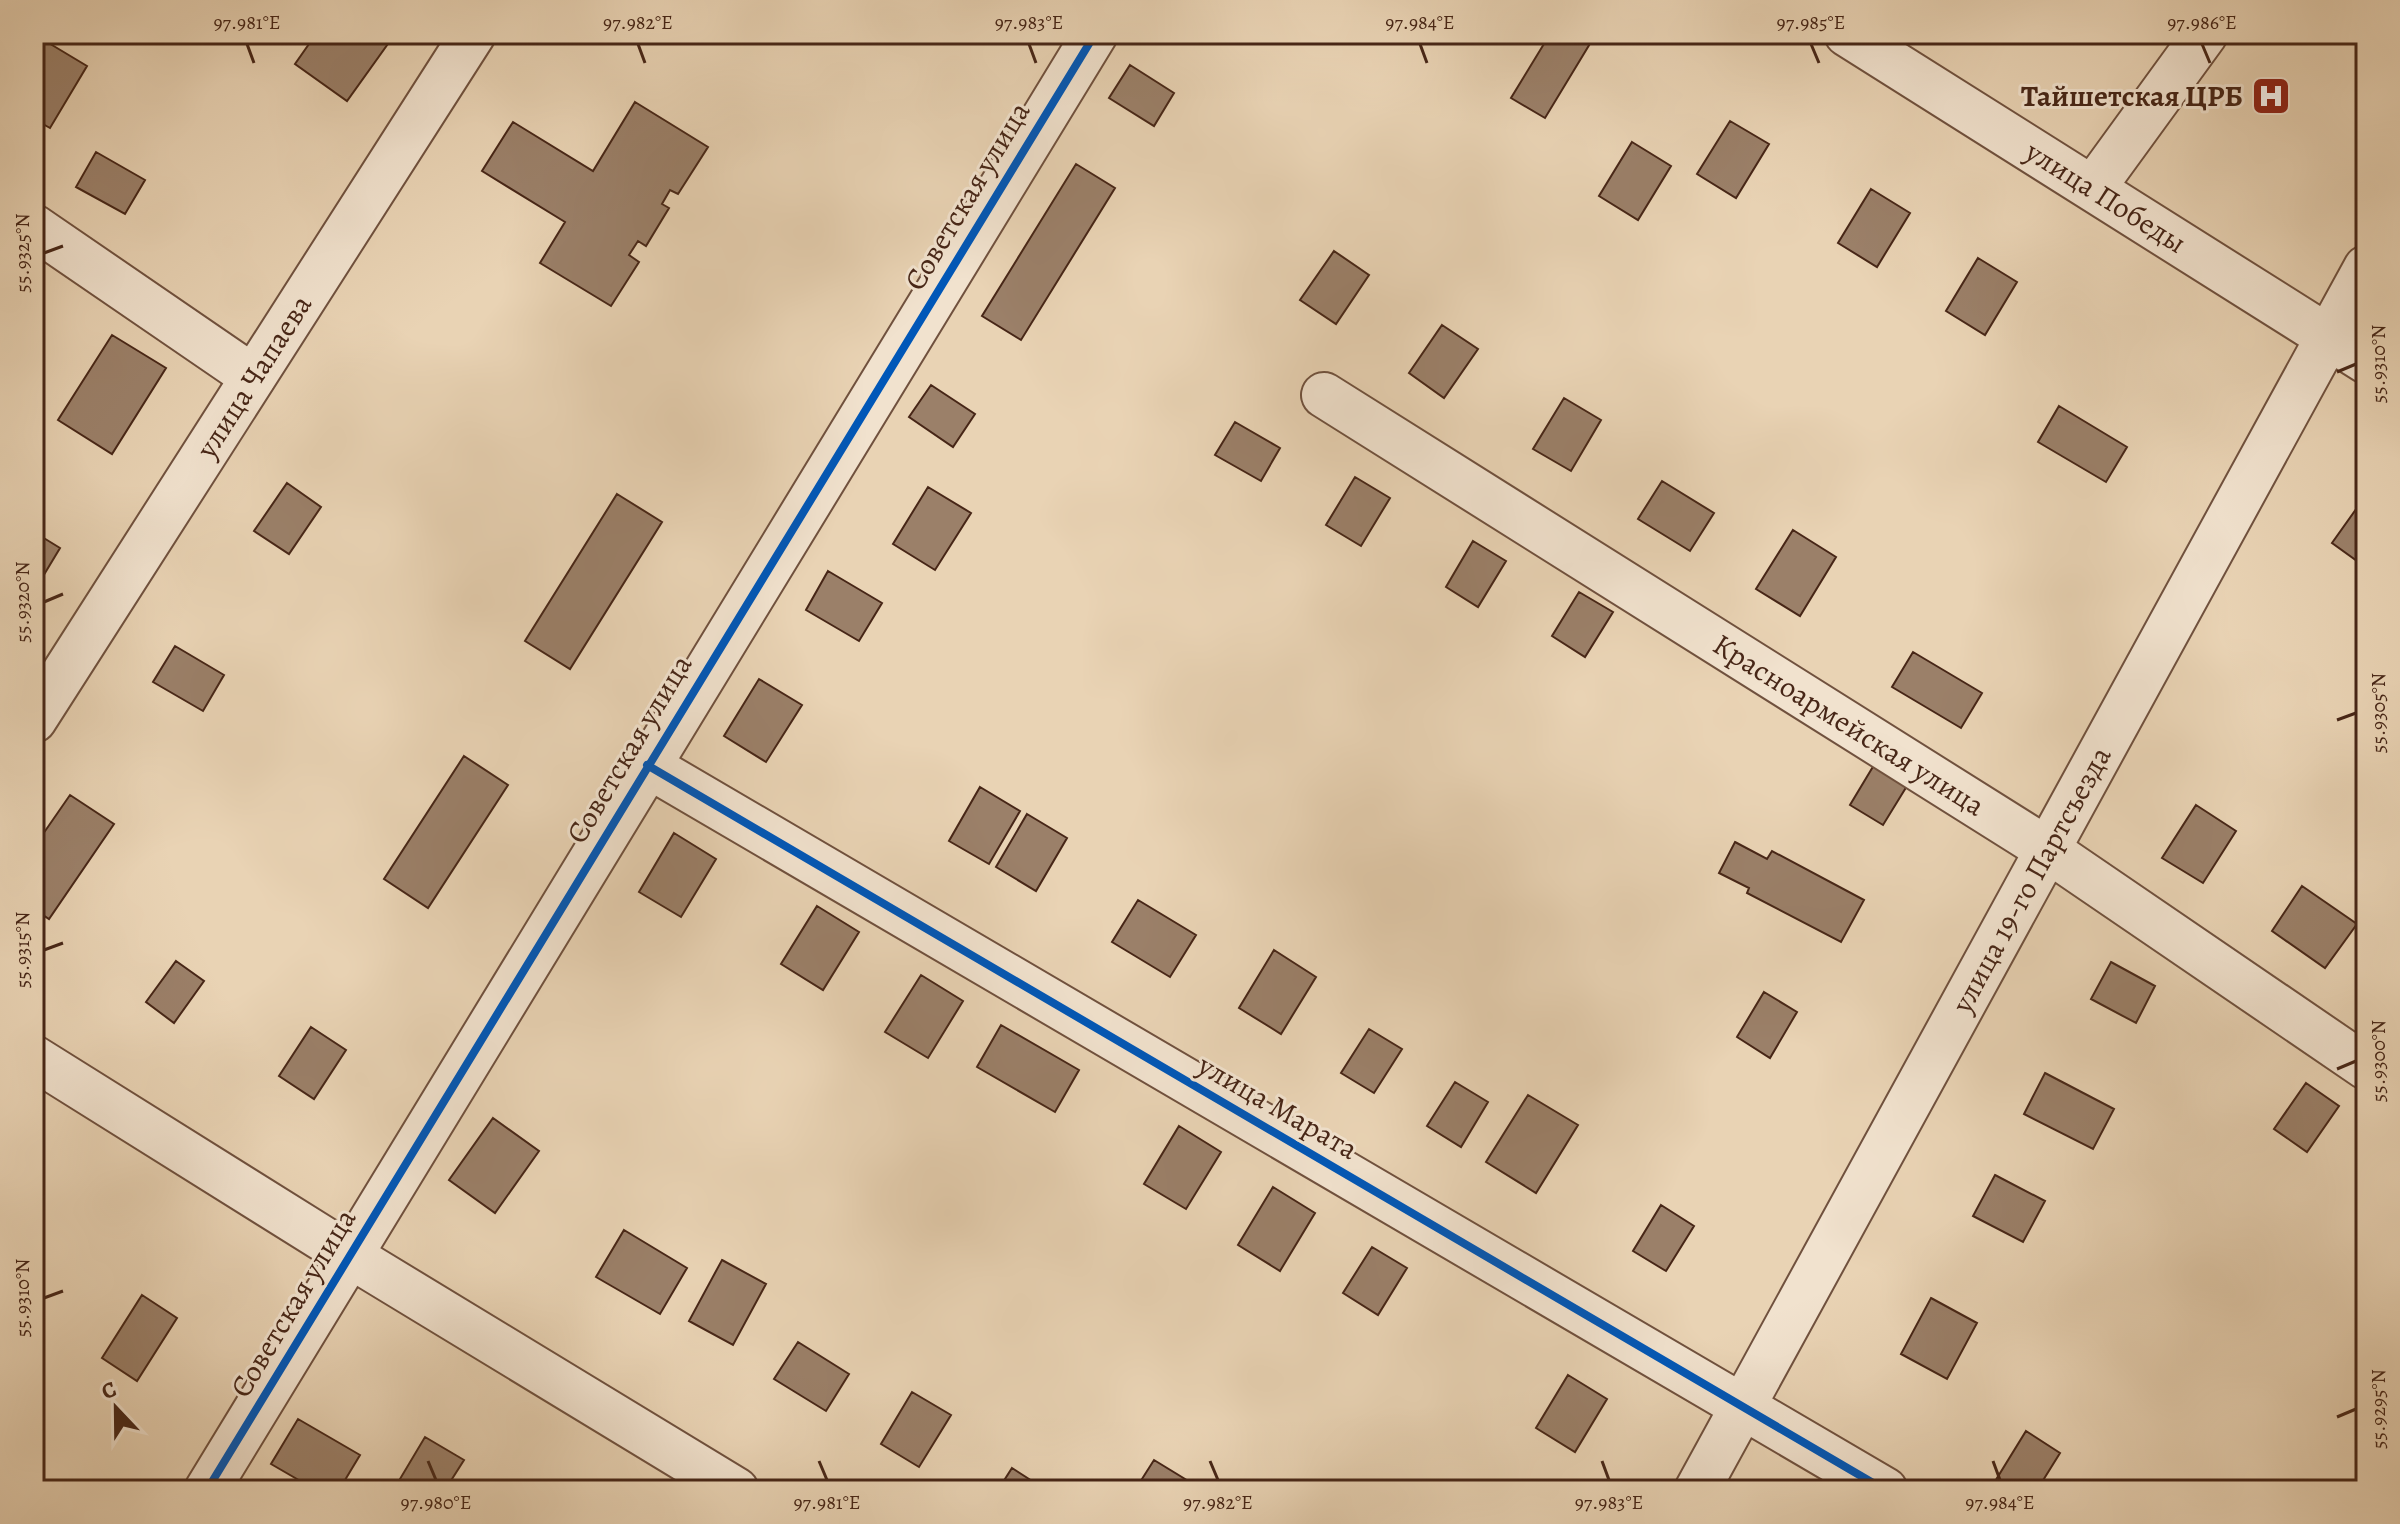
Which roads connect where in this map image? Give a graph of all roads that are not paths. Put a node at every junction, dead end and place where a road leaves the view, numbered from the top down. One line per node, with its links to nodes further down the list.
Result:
1 (473, 34): 10 (street, улица Чапаева)
2 (1095, 34): 13 (street, Советская улица)
3 (1847, 34): 5 (street, улица Победы)
4 (2205, 34): 5 (street)
5 (2093, 188): 8 (street, улица Победы)
6 (34, 227): 10 (street)
7 (2366, 268): 8 (street, улица 19-го Партсъезда)
8 (2328, 336): 9 (street, улица Победы); 14 (street, улица 19-го Партсъезда)
9 (2366, 361)
10 (253, 377): 12 (street, улица Чапаева)
11 (1324, 395): 14 (street, Красноармейская улица)
12 (34, 720)
13 (647, 765): 17 (street, Советская улица); 18 (street, улица Марата)
14 (2048, 850): 16 (street, Красноармейская улица); 18 (street, улица 19-го Партсъезда)
15 (34, 1058): 17 (street)
16 (2366, 1067)
17 (349, 1255): 19 (street, Советская улица); 20 (street)
18 (1743, 1407): 21 (street, улица 19-го Партсъезда); 22 (street, улица Марата)
19 (207, 1490)
20 (736, 1490)
21 (1697, 1490)
22 (1885, 1490)

